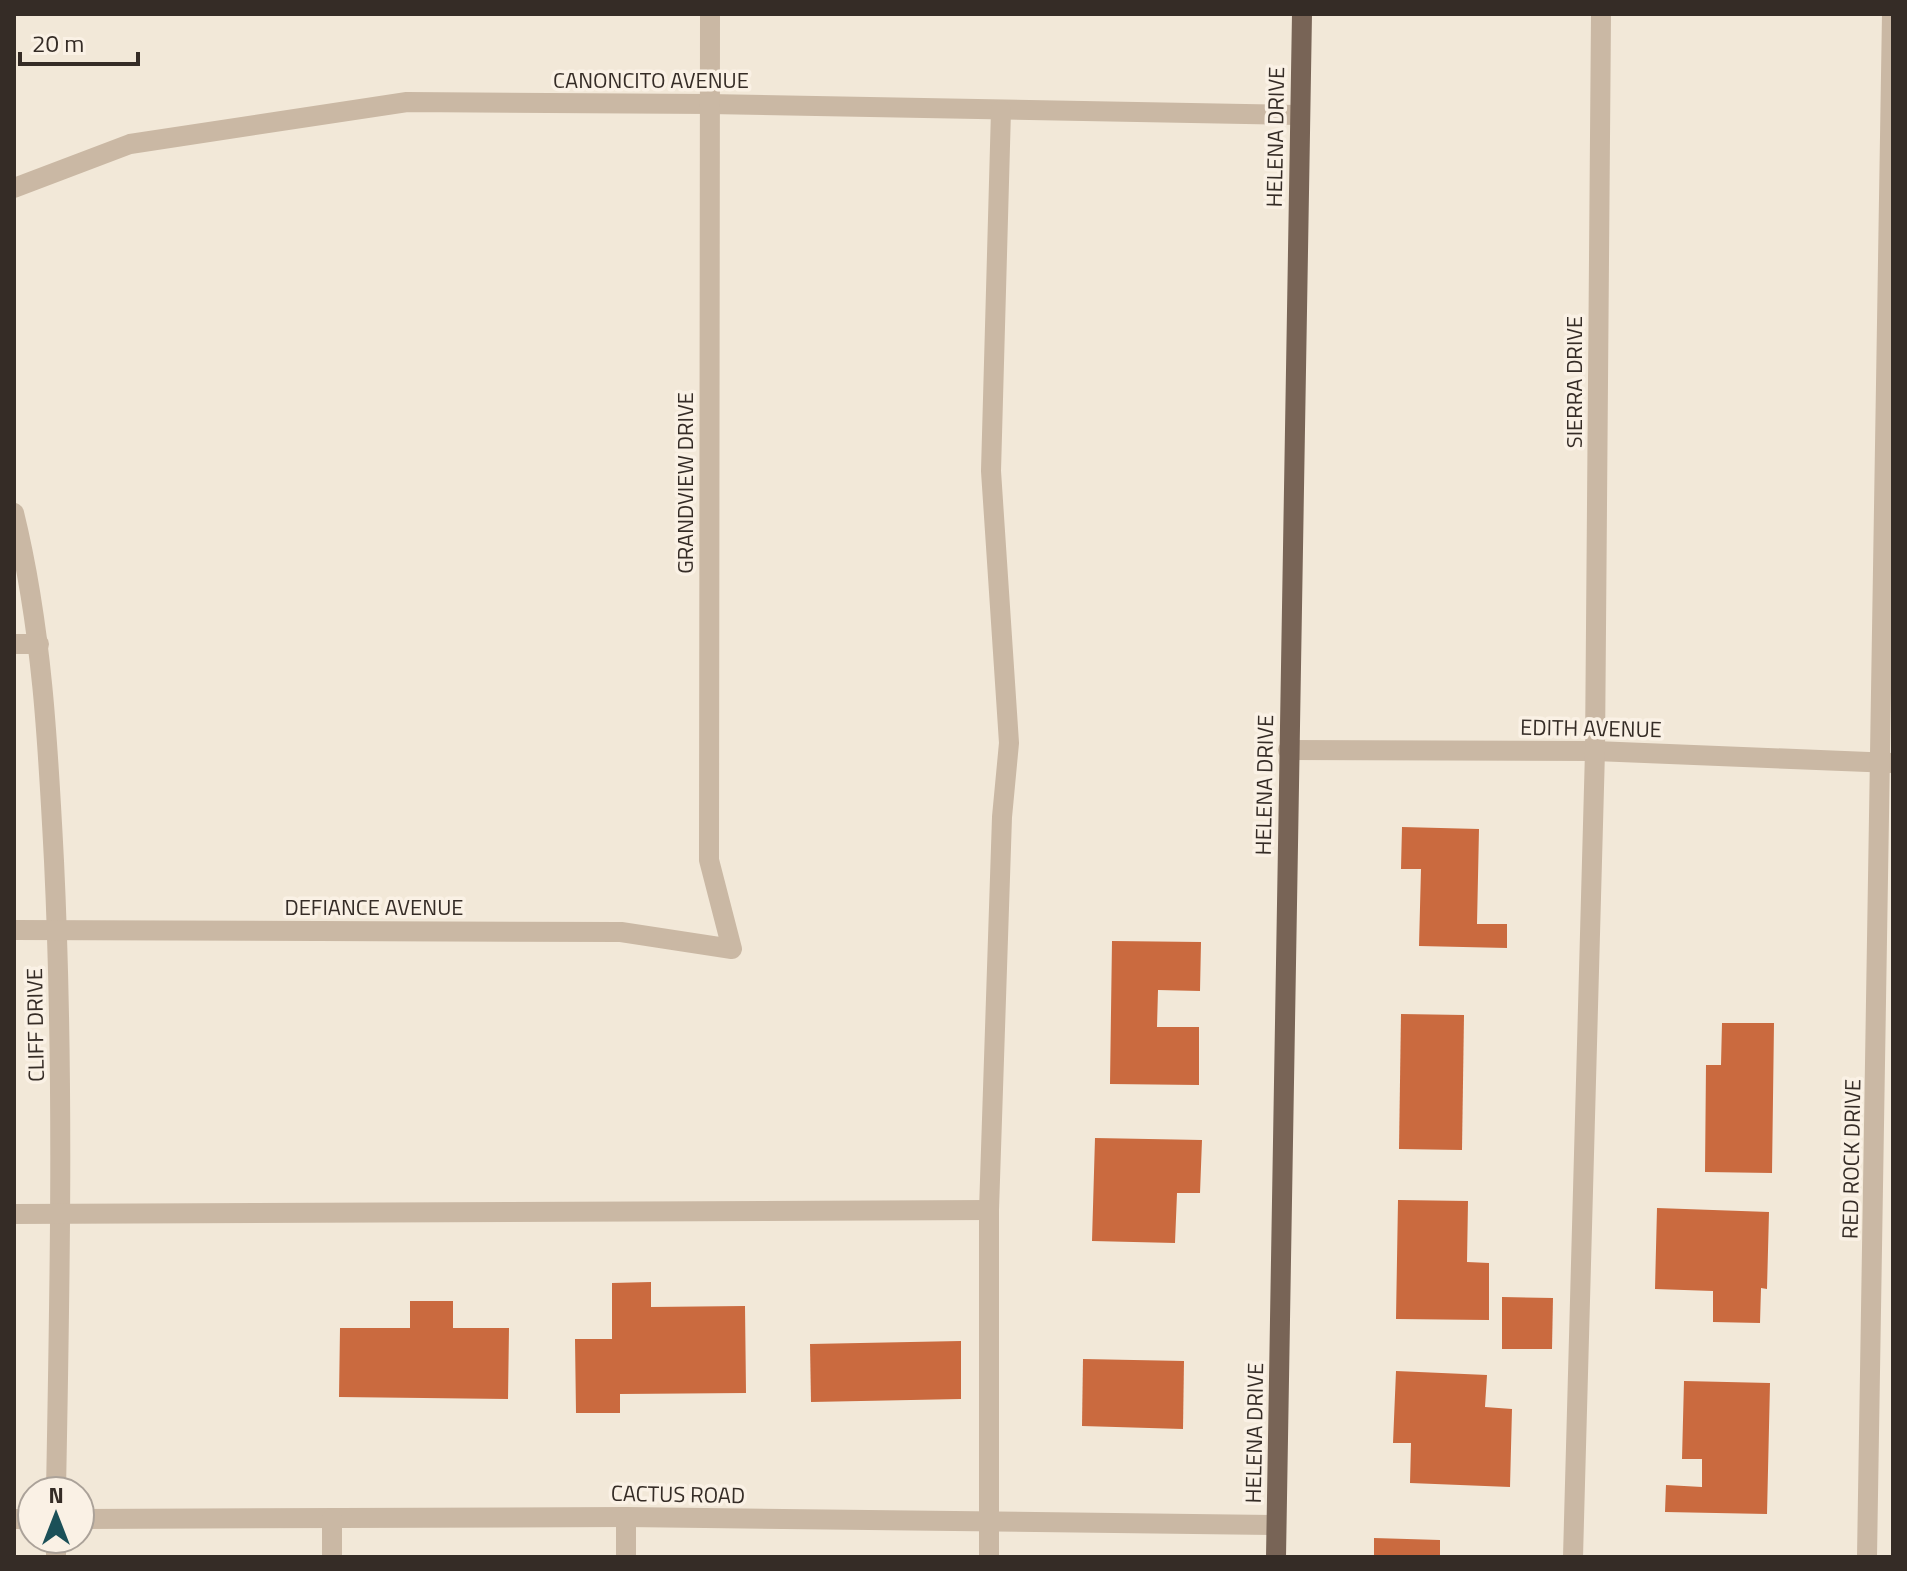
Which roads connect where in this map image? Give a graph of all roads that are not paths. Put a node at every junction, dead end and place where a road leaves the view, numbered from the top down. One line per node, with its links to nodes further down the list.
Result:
1 (710, 14): 5 (street, GRANDVIEW DRIVE)
2 (1302, 14): 7 (main road, HELENA DRIVE)
3 (1601, 14): 13 (street, SIERRA DRIVE)
4 (1892, 14): 14 (street, RED ROCK DRIVE)
5 (709, 104): 6 (street, CANONCITO AVENUE); 8 (street, CANONCITO AVENUE); 17 (street, GRANDVIEW DRIVE)
6 (1001, 110): 7 (street, CANONCITO AVENUE); 18 (street)
7 (1299, 115): 12 (main road, HELENA DRIVE)
8 (14, 188)
9 (14, 513): 11 (street, CLIFF DRIVE)
10 (14, 644): 11 (street)
11 (39, 644): 16 (street, CLIFF DRIVE)
12 (1288, 750): 13 (street, EDITH AVENUE); 26 (main road, HELENA DRIVE)
13 (1595, 751): 14 (street, EDITH AVENUE); 31 (street, SIERRA DRIVE)
14 (1887, 763): 32 (street, RED ROCK DRIVE)
15 (14, 930): 16 (street, DEFIANCE AVENUE)
16 (57, 930): 17 (street, DEFIANCE AVENUE); 20 (street, CLIFF DRIVE)
17 (732, 949)
18 (989, 1210): 20 (street); 25 (street)
19 (14, 1214): 20 (street)
20 (61, 1214): 21 (street, CLIFF DRIVE)
21 (56, 1475)
22 (626, 1517): 24 (street, CACTUS ROAD); 25 (street, CACTUS ROAD); 28 (street)
23 (96, 1519): 24 (street, CACTUS ROAD)
24 (332, 1519): 27 (street)
25 (990, 1521): 26 (street, CACTUS ROAD); 29 (street)
26 (1276, 1525): 30 (main road, HELENA DRIVE)
27 (332, 1557)
28 (626, 1557)
29 (989, 1557)
30 (1276, 1557)
31 (1573, 1557)
32 (1867, 1557)

